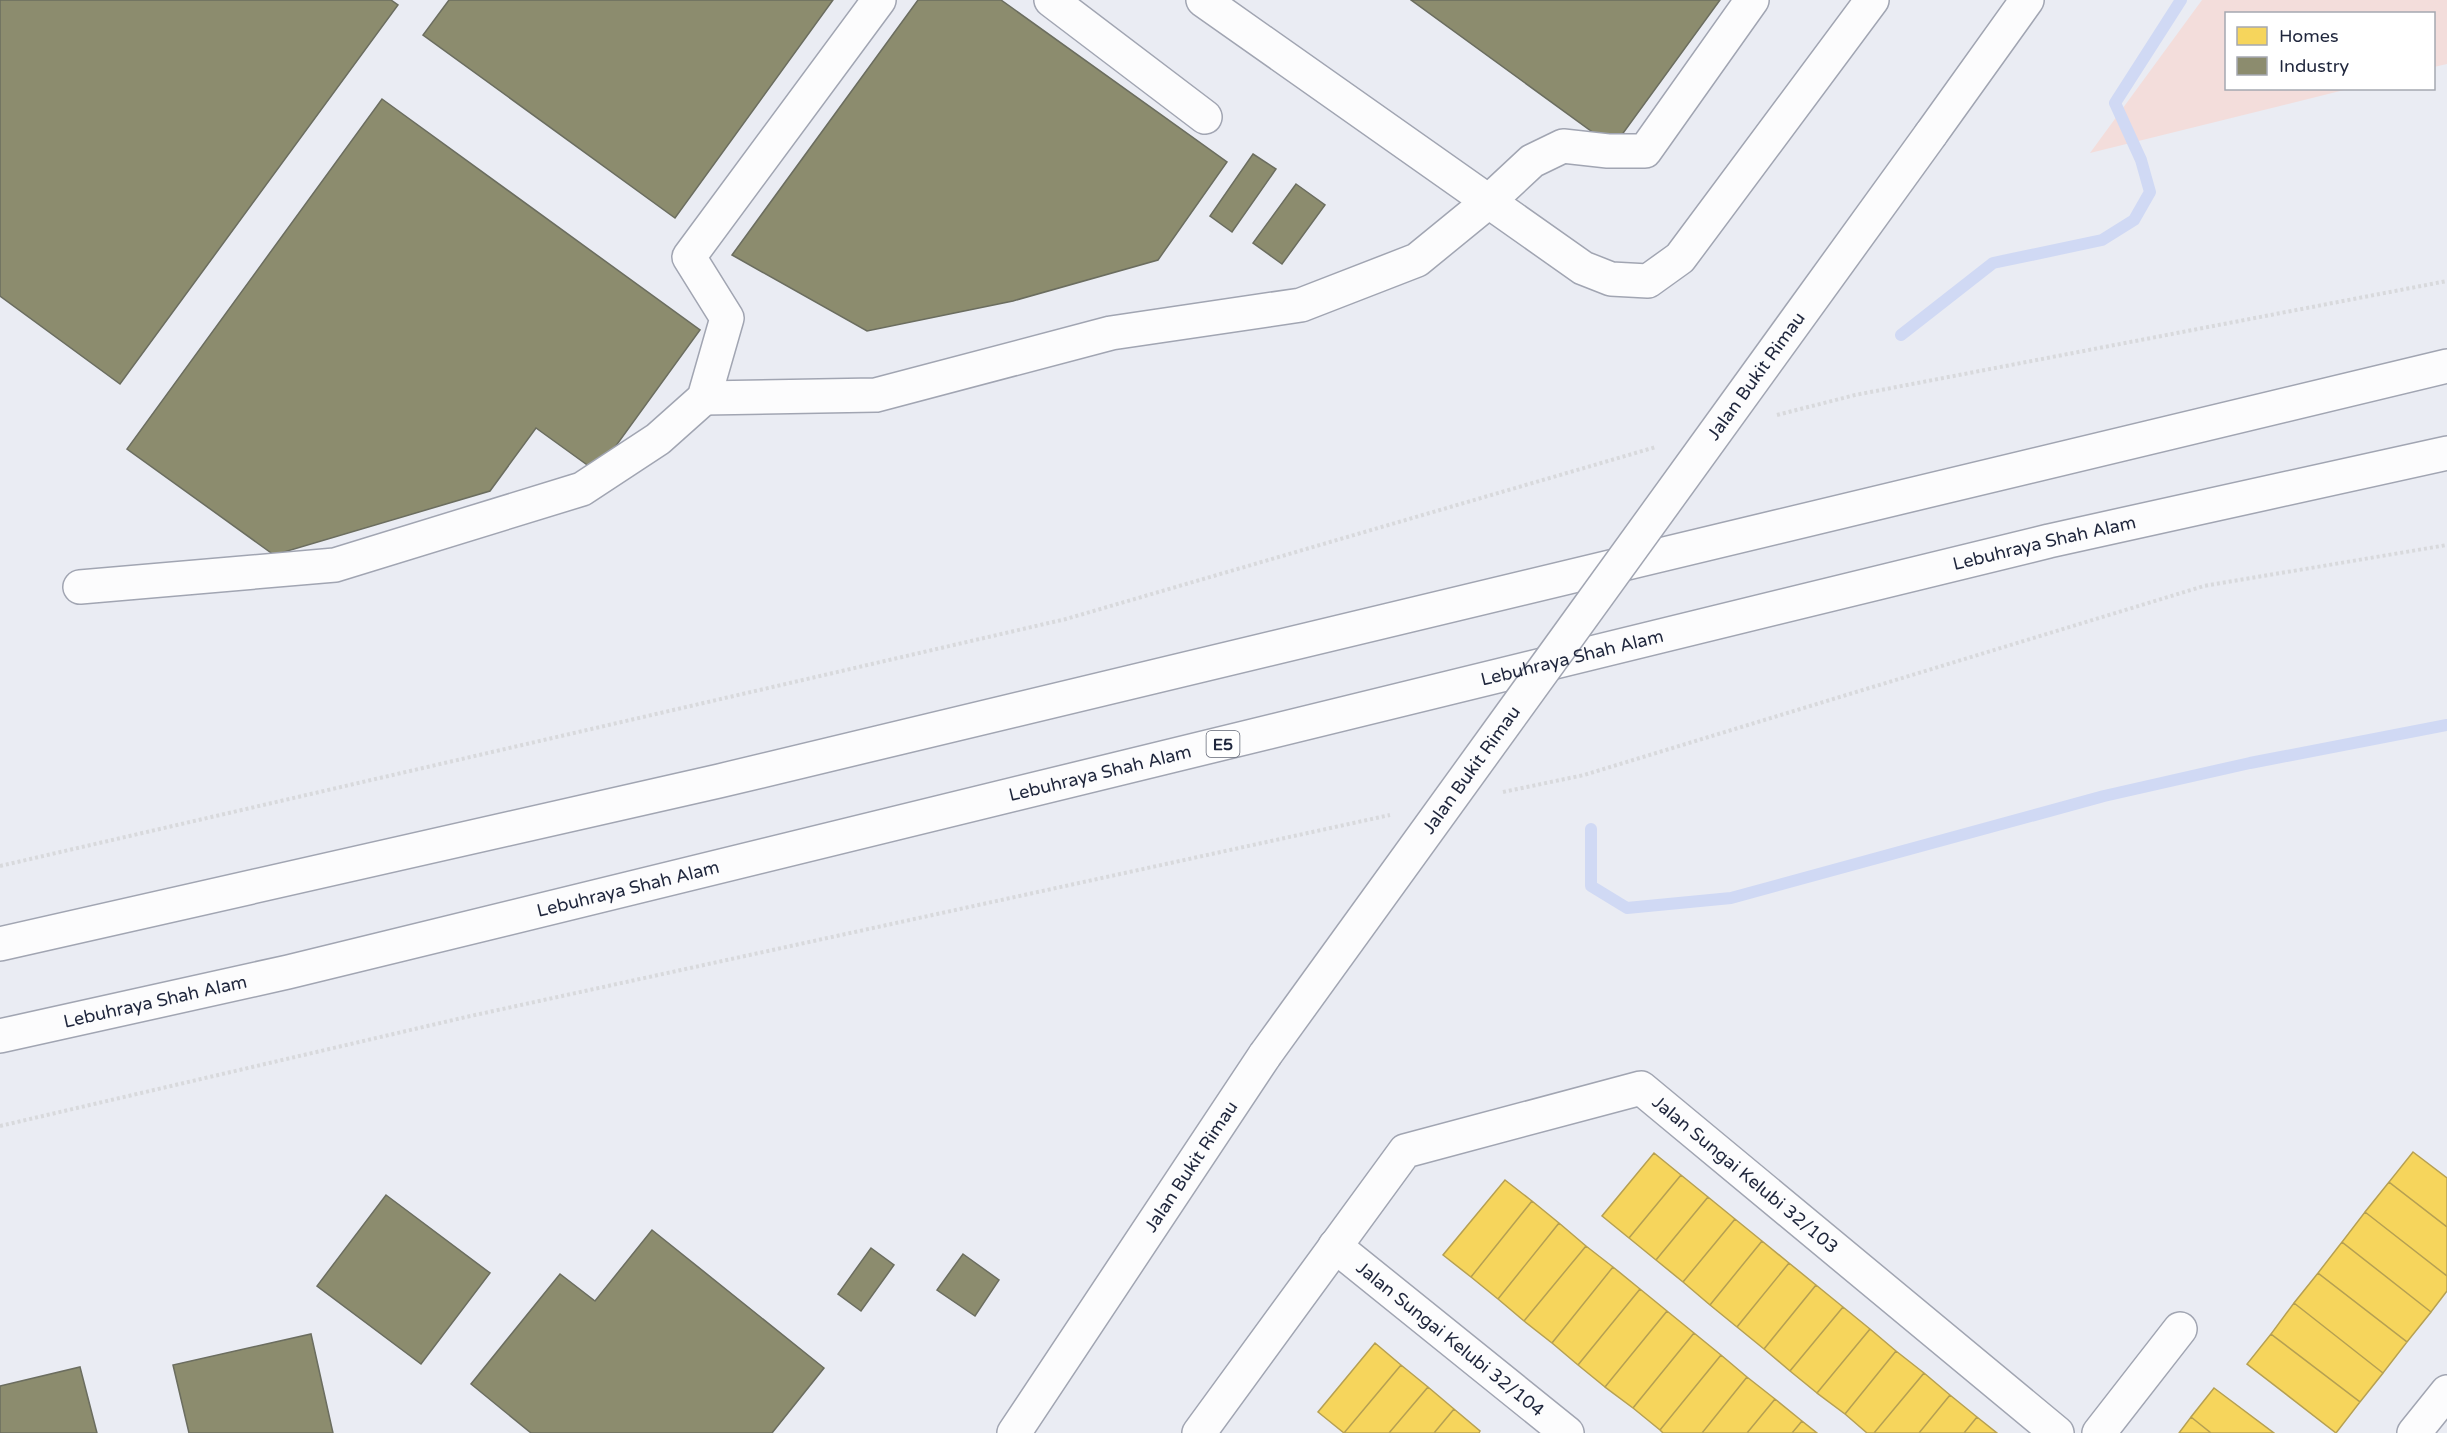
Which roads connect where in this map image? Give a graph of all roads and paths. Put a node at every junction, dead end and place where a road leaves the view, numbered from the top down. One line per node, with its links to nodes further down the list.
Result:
1 (879, 0): 11 (main road)
2 (1051, 0): 7 (main road)
3 (1752, 0): 8 (main road)
4 (1872, 0): 8 (main road)
5 (2027, 0): 26 (main road, Jalan Bukit Rimau, bridge)
6 (1206, 1): 8 (main road)
7 (1205, 117)
8 (1488, 202): 11 (main road)
9 (2447, 281): 12 (path)
10 (2447, 366): 20 (main road)
11 (704, 398): 16 (main road)
12 (1775, 416)
13 (1661, 446): 19 (path)
14 (2447, 453): 21 (main road, Lebuhraya Shah Alam / E5)
15 (2447, 545): 17 (path)
16 (80, 586)
17 (1491, 794)
18 (1398, 814): 22 (path)
19 (0, 866)
20 (0, 944)
21 (0, 1036)
22 (0, 1126)
23 (1335, 1246): 27 (main road, Jalan Sungai Kelubi 32/103); 28 (main road, Jalan Sungai Kelubi 32/104); 29 (main road, Jalan Sungai Kelubi 32/103)
24 (2180, 1329): 30 (main road)
25 (2447, 1392): 31 (main road)
26 (1014, 1433)
27 (1199, 1433)
28 (1567, 1433)
29 (2057, 1433)
30 (2098, 1433)
31 (2414, 1433)

